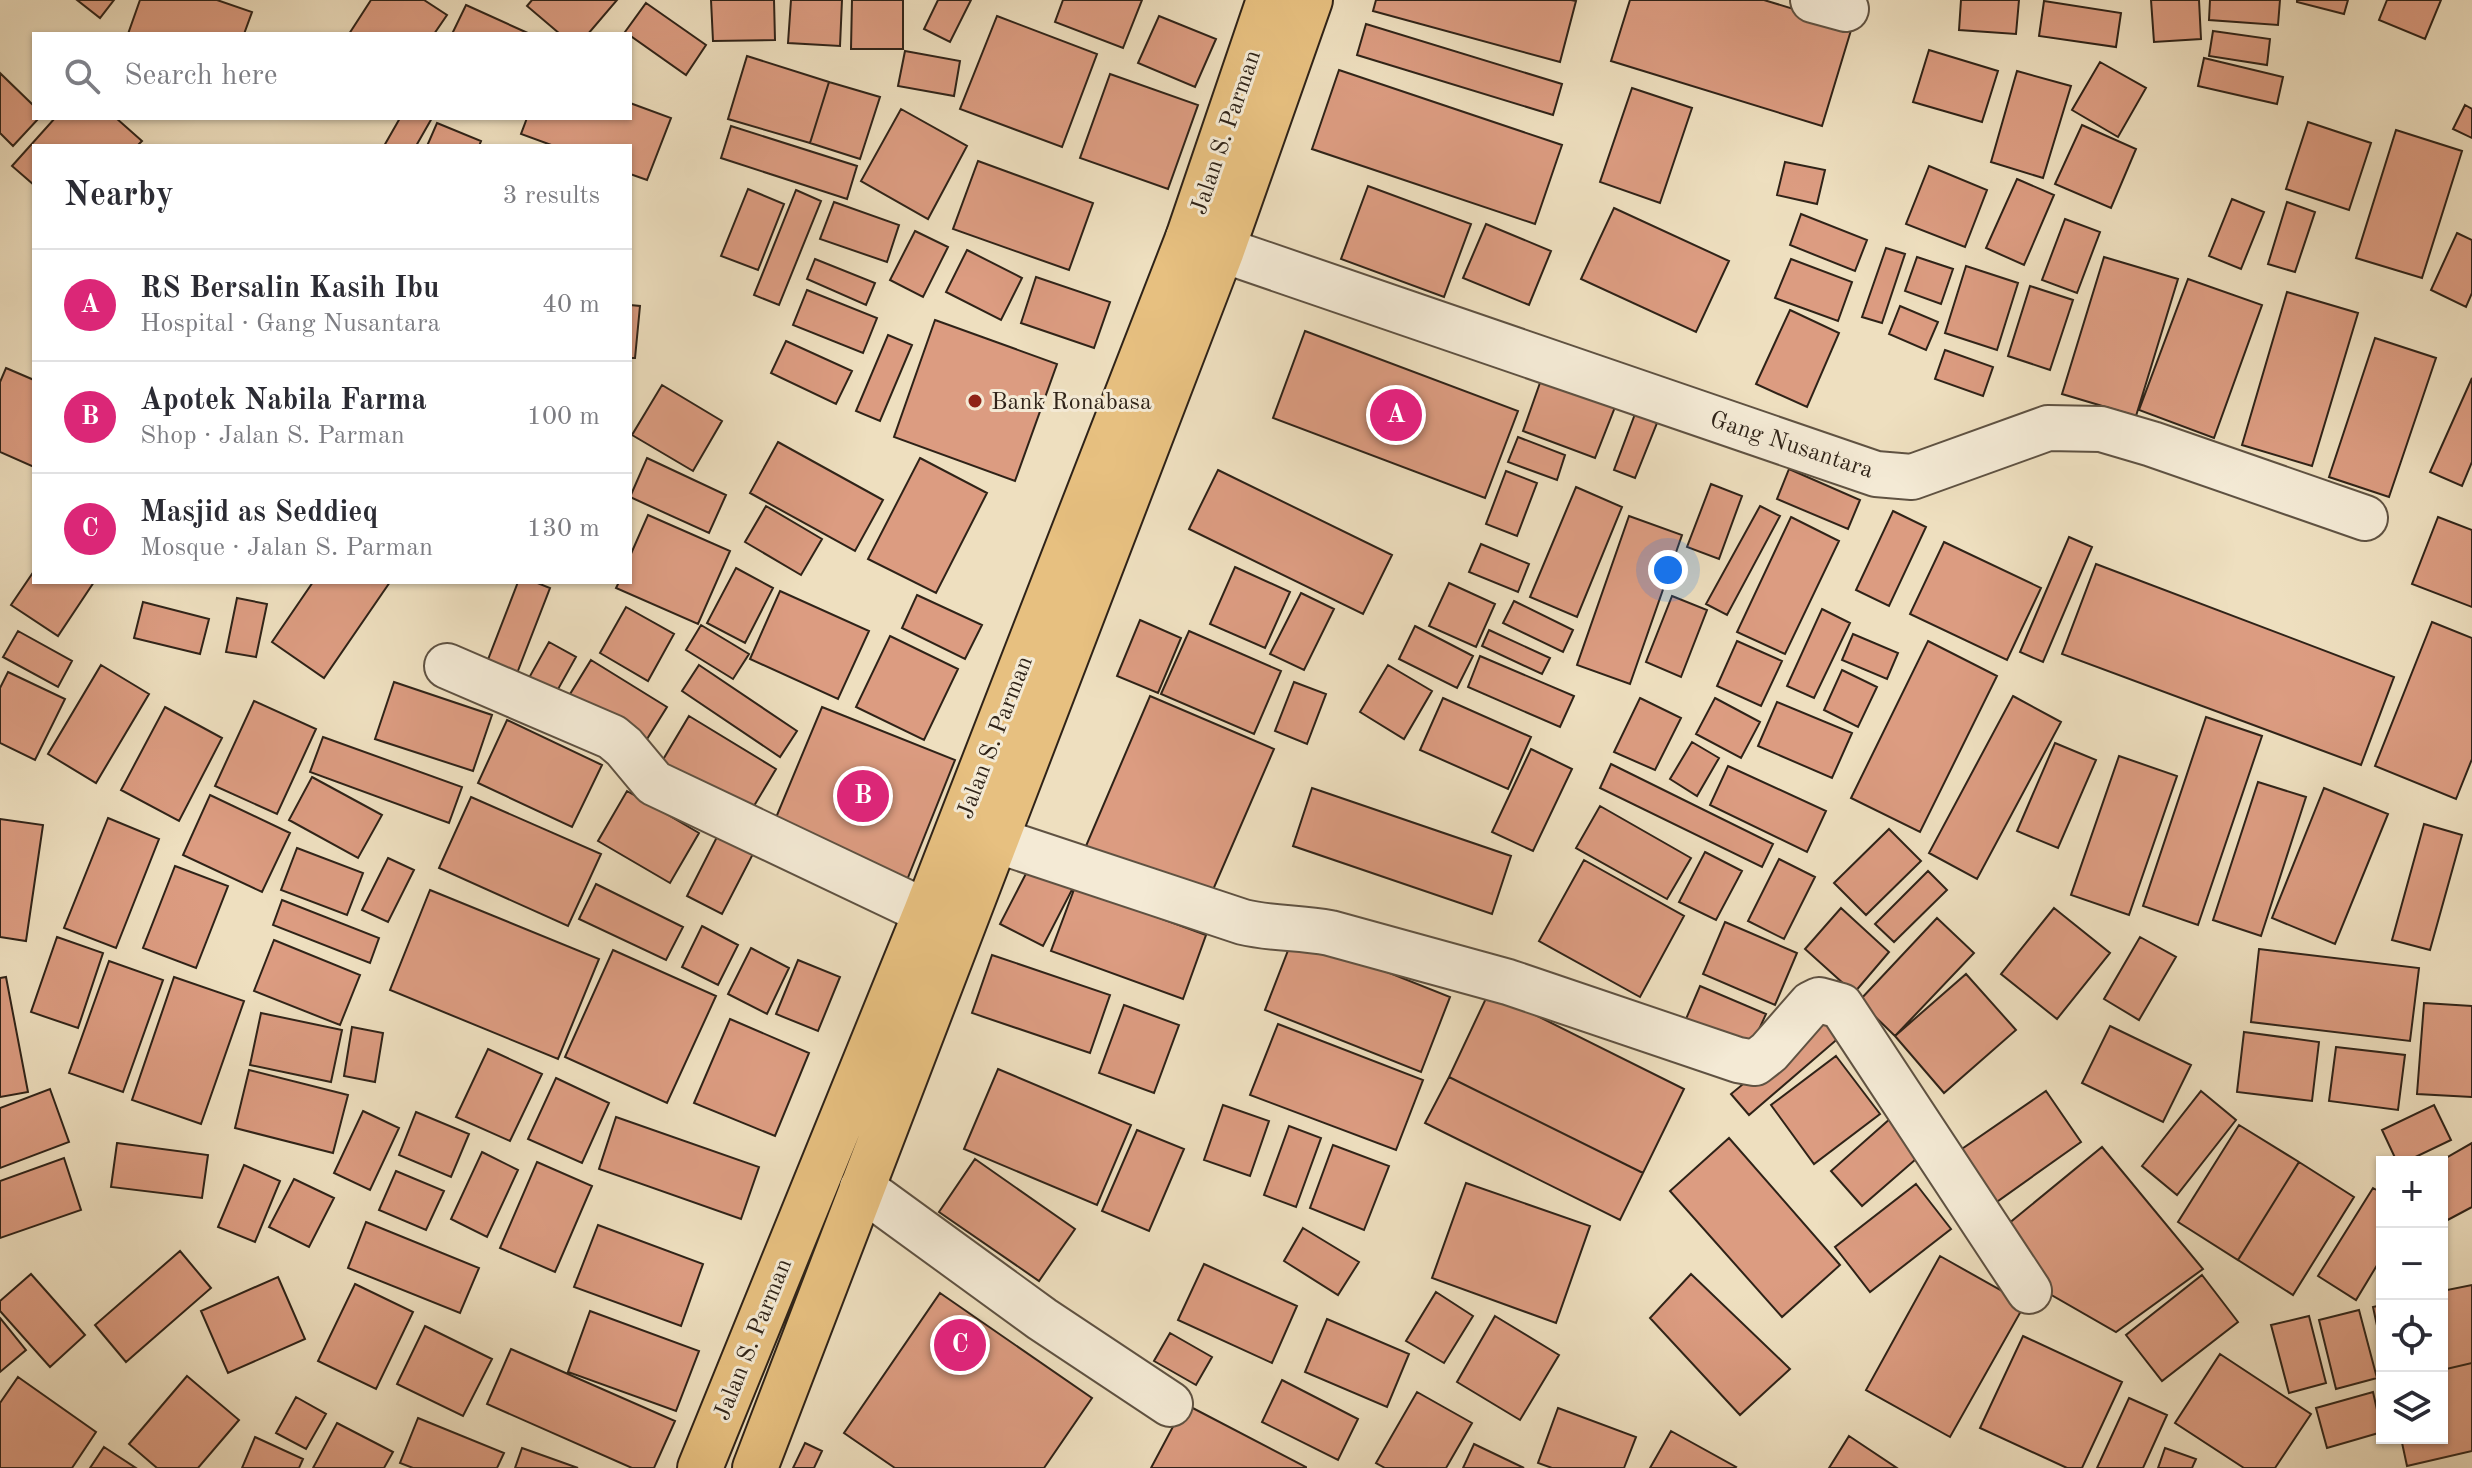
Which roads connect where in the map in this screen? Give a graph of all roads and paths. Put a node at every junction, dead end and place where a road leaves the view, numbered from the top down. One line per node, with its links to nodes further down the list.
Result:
1 (1269, 0): 3 (main road, Jalan S. Parman)
2 (1310, 0): 3 (main road, Jalan S. Parman)
3 (1205, 244): 4 (street, Gang Nusantara); 6 (main road, Jalan S. Parman); 7 (main road, Jalan S. Parman)
4 (2365, 518)
5 (447, 666): 7 (street)
6 (996, 840): 8 (main road, Jalan S. Parman); 9 (street)
7 (926, 912): 11 (main road, Jalan S. Parman)
8 (862, 1188): 10 (street); 12 (main road, Jalan S. Parman)
9 (2029, 1291)
10 (1170, 1404)
11 (700, 1468)
12 (755, 1468)

